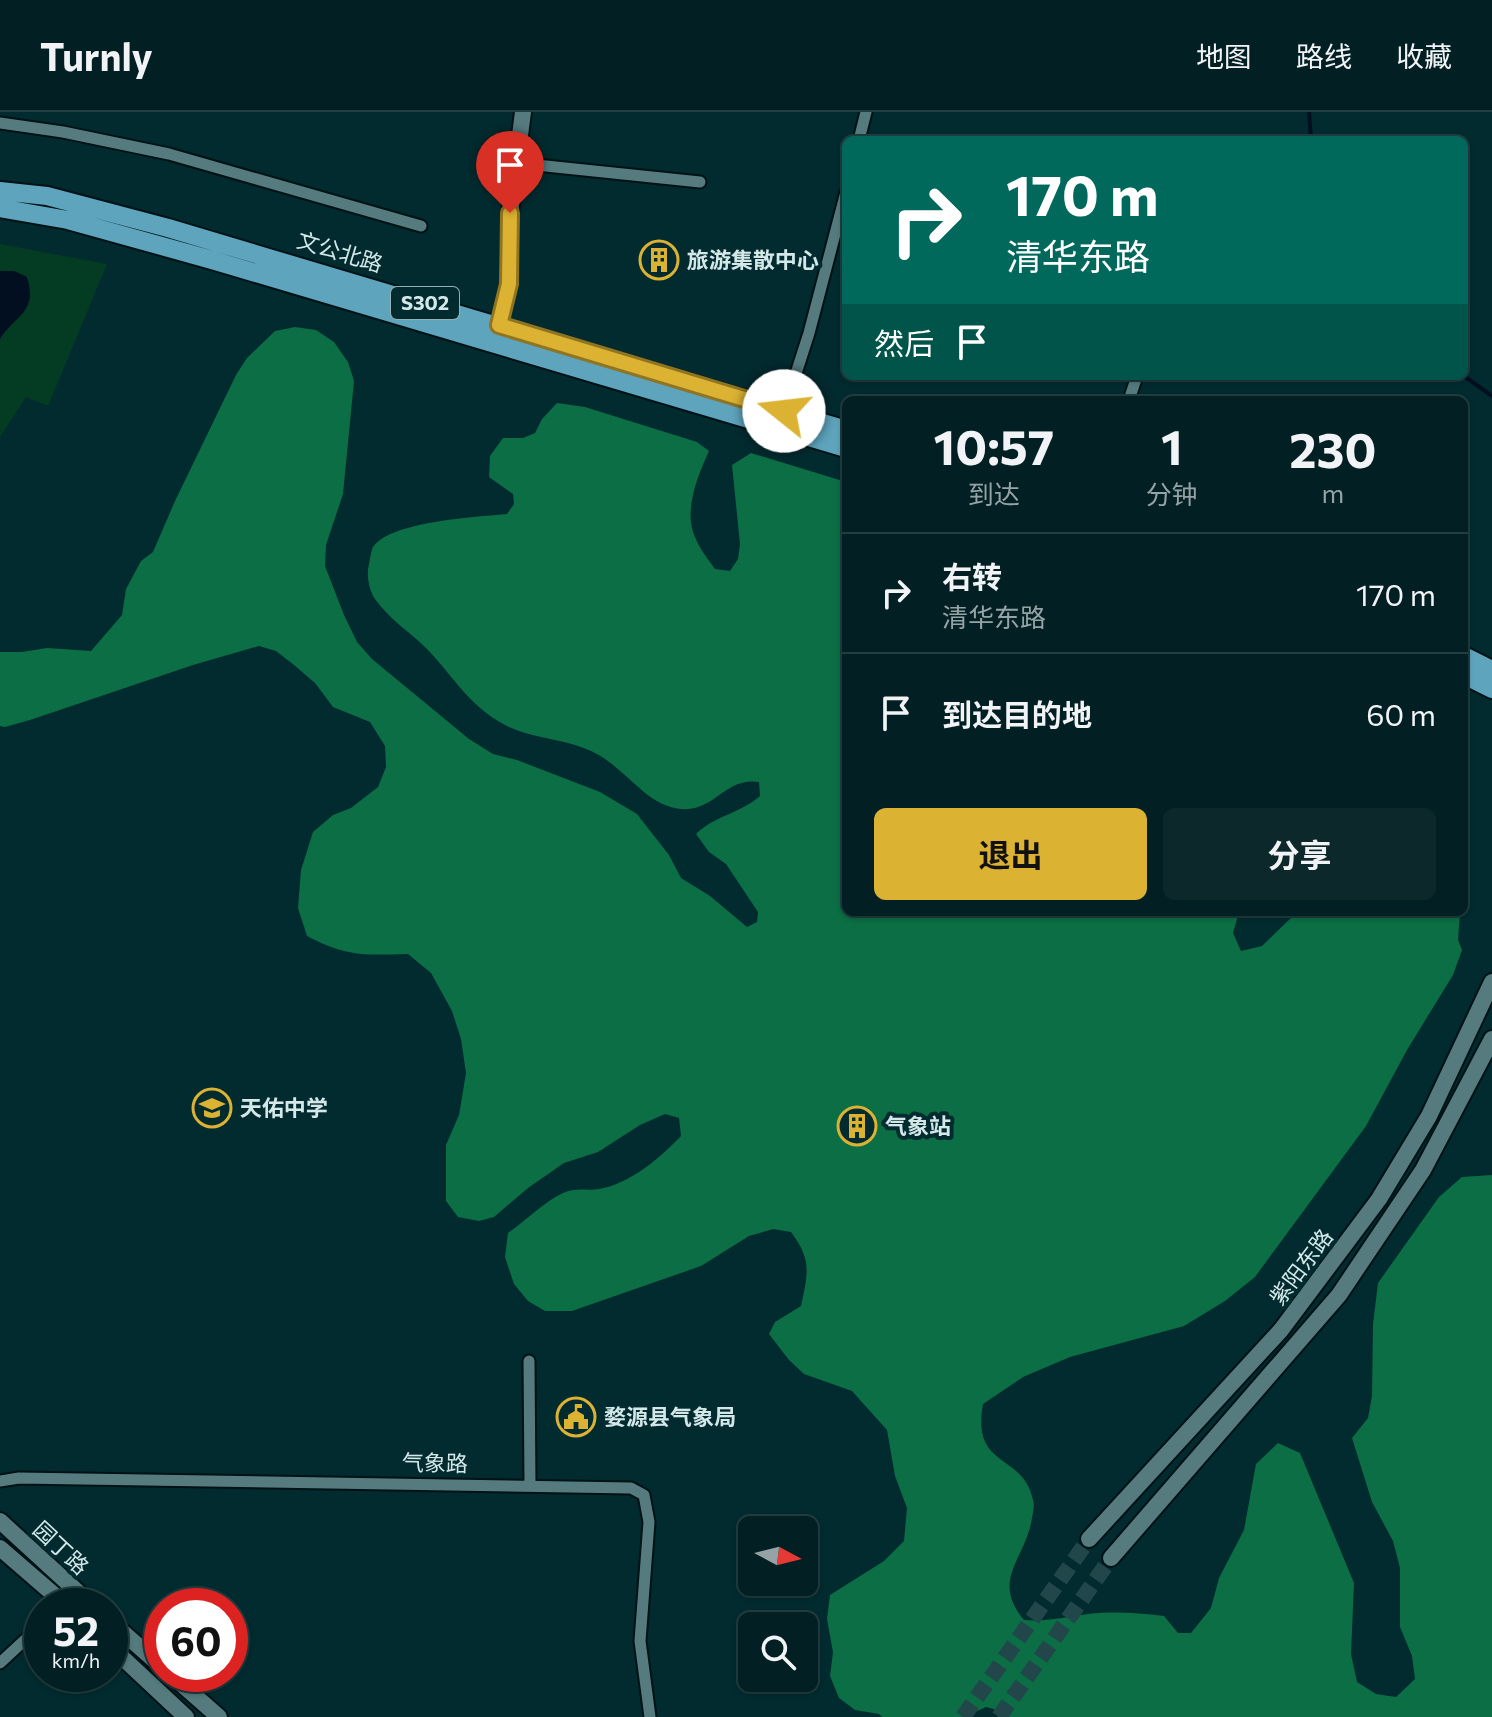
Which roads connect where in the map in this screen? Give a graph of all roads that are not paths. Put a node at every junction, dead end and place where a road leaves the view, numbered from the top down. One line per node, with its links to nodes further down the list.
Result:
1 (523, 112): 5 (main road)
2 (866, 112): 4 (street)
3 (0, 123): 10 (street)
4 (860, 136)
5 (517, 163): 6 (street); 11 (main road)
6 (700, 182)
7 (0, 191): 11 (main road, 文公北路 / S302)
8 (842, 207): 13 (street)
9 (0, 208): 12 (main road, 文公北路 / S302)
10 (421, 226)
11 (499, 325): 12 (main road); 13 (main road, 文公北路 / S302)
12 (494, 345): 13 (main road, 文公北路 / S302)
13 (782, 420): 14 (main road, 文公北路 / S302); 15 (main road, 文公北路 / S302)
14 (842, 429)
15 (842, 446)
16 (1468, 658): 17 (main road)
17 (1492, 670)
18 (1468, 677): 19 (main road)
19 (1492, 689)
20 (1492, 982): 26 (main road, 紫阳东路)
21 (1492, 1039): 28 (main road, 紫阳东路)
22 (529, 1361): 24 (street)
23 (0, 1481): 24 (street, 气象路)
24 (530, 1485): 39 (street, 气象路)
25 (0, 1521): 30 (main road, 园丁路)
26 (1089, 1539)
27 (0, 1548): 29 (main road, 园丁路)
28 (1111, 1558)
29 (50, 1588)
30 (55, 1588)
31 (128, 1637): 33 (main road)
32 (24, 1641): 34 (street)
33 (144, 1651)
34 (0, 1663)
35 (128, 1663): 37 (main road)
36 (191, 1692): 38 (main road)
37 (186, 1717)
38 (219, 1717)
39 (650, 1717)

